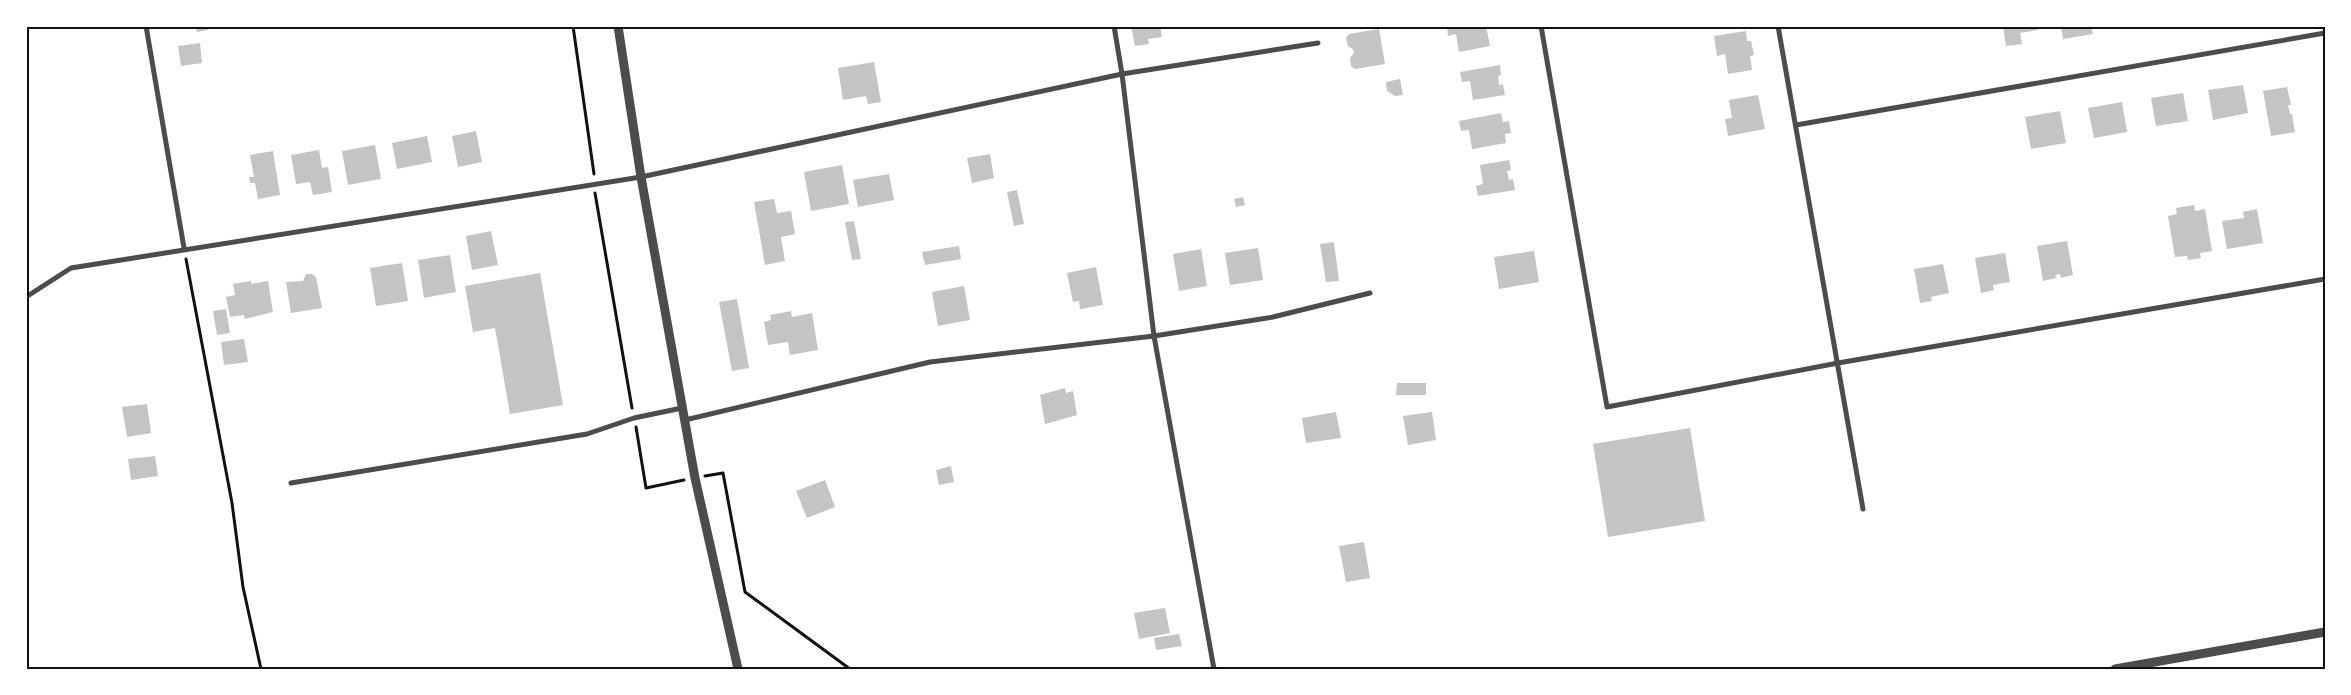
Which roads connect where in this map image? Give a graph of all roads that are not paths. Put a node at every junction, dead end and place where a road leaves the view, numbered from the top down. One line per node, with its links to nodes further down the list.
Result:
1 (31, 26): 7 (street)
2 (146, 26): 13 (street)
3 (618, 26): 12 (street)
4 (1114, 26): 10 (street)
5 (1541, 26): 18 (street)
6 (1778, 26): 11 (street)
7 (26, 27)
8 (2325, 33): 11 (street)
9 (1318, 43): 10 (street)
10 (1122, 74): 12 (street); 17 (street)
11 (1796, 125): 18 (street)
12 (641, 176): 13 (street); 19 (street)
13 (184, 248): 16 (street)
14 (2325, 279): 18 (street)
15 (1370, 293): 17 (street)
16 (26, 297)
17 (1154, 336): 20 (street); 25 (street)
18 (1838, 363): 22 (street)
19 (682, 408): 20 (street); 21 (street)
20 (685, 420): 24 (street)
21 (291, 483)
22 (1863, 509)
23 (2325, 632): 26 (street)
24 (739, 668)
25 (1214, 669)
26 (2115, 669)

